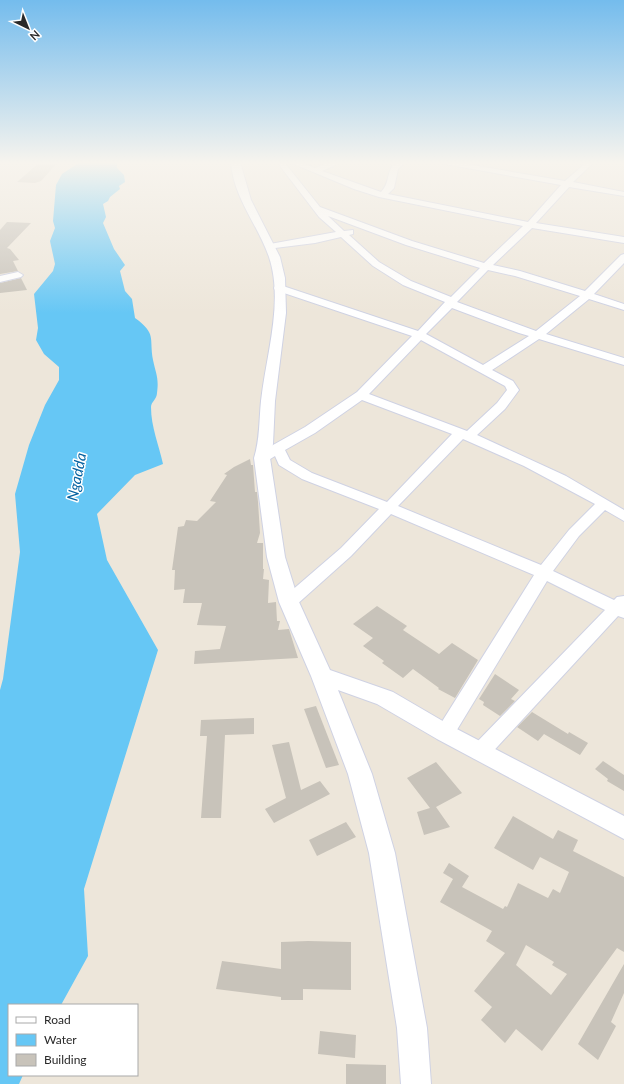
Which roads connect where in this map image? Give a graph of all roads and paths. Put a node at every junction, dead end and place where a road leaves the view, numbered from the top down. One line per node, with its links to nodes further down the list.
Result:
1 (253, 213): 10 (street)
2 (320, 213): 8 (street)
3 (327, 213): 7 (street)
4 (469, 213): 6 (street)
5 (541, 213): 6 (street)
6 (530, 225): 9 (street); 12 (street)
7 (366, 226): 8 (street); 12 (street)
8 (342, 235): 10 (street); 17 (street)
9 (624, 240)
10 (270, 247): 15 (street)
11 (624, 256): 16 (street)
12 (486, 267): 16 (street); 17 (street)
13 (18, 275): 14 (street)
14 (0, 279)
15 (280, 288): 19 (street); 25 (street)
16 (586, 295): 18 (street); 20 (street)
17 (451, 302): 19 (street); 20 (street)
18 (624, 306)
19 (419, 335): 22 (street); 23 (street)
20 (536, 336): 21 (street); 22 (street)
21 (624, 362)
22 (483, 370): 24 (street)
23 (361, 395): 24 (street); 25 (street)
24 (464, 435): 26 (street); 27 (street)
25 (270, 453): 27 (street); 30 (street)
26 (604, 503): 28 (street); 29 (street)
27 (390, 508): 29 (street); 30 (street)
28 (624, 516)
29 (544, 572): 31 (street); 33 (street)
30 (289, 602): 32 (street)
31 (621, 607): 34 (street)
32 (322, 676): 33 (street); 36 (street)
33 (445, 733): 34 (street)
34 (480, 752): 35 (street)
35 (624, 828)
36 (416, 1084)

